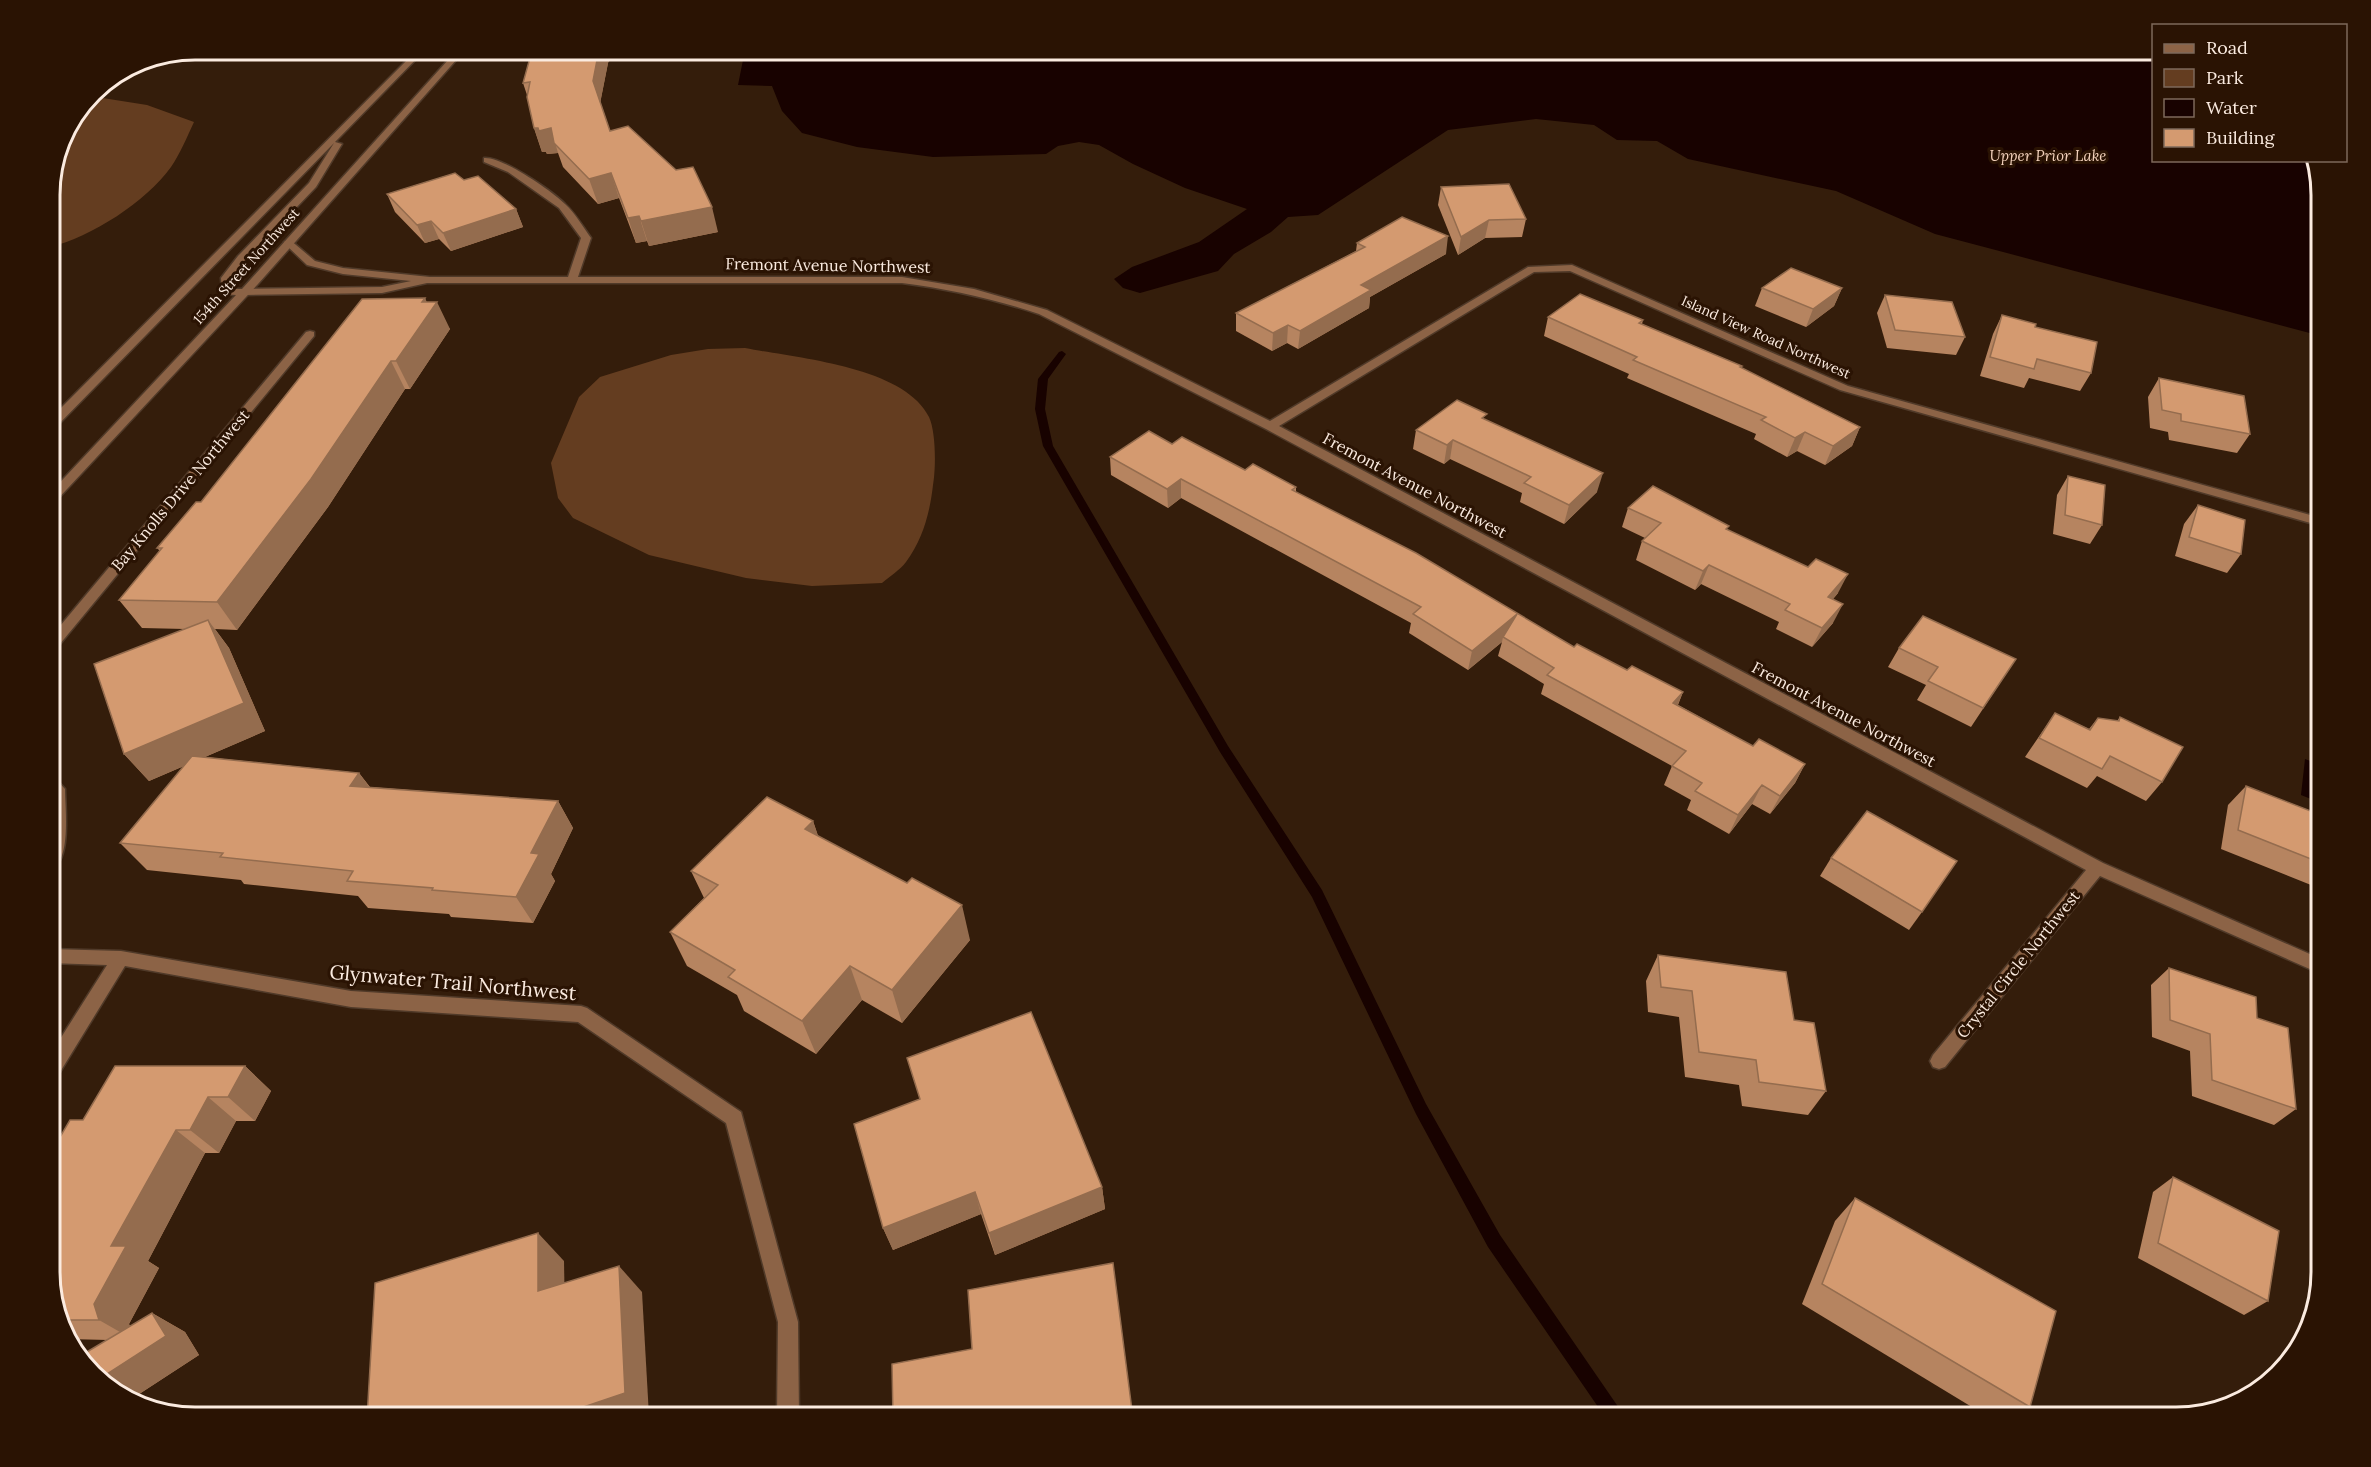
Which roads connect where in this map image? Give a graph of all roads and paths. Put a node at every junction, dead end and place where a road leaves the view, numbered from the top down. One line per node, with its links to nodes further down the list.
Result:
1 (411, 60): 3 (street, 154th Street Northwest)
2 (452, 60): 5 (street, 154th Street Northwest)
3 (352, 120): 8 (street); 10 (street, 154th Street Northwest)
4 (487, 160): 6 (street)
5 (289, 242): 7 (street, Fremont Avenue Northwest); 8 (street, 154th Street Northwest)
6 (572, 279): 7 (street, Fremont Avenue Northwest); 11 (street, Fremont Avenue Northwest)
7 (430, 280): 8 (street, Fremont Avenue Northwest)
8 (244, 292): 12 (street, 154th Street Northwest)
9 (310, 334): 14 (street, Bay Knolls Drive Northwest)
10 (60, 416)
11 (1270, 426): 13 (street, Island View Road Northwest); 15 (street, Fremont Avenue Northwest)
12 (60, 489)
13 (2311, 519)
14 (60, 635)
15 (2097, 868): 18 (street, Fremont Avenue Northwest); 20 (street, Crystal Circle Northwest)
16 (60, 956): 17 (street, Glynwater Trail Northwest)
17 (121, 958): 19 (street); 21 (street, Glynwater Trail Northwest)
18 (2311, 963)
19 (60, 1055)
20 (1939, 1061)
21 (788, 1407)

